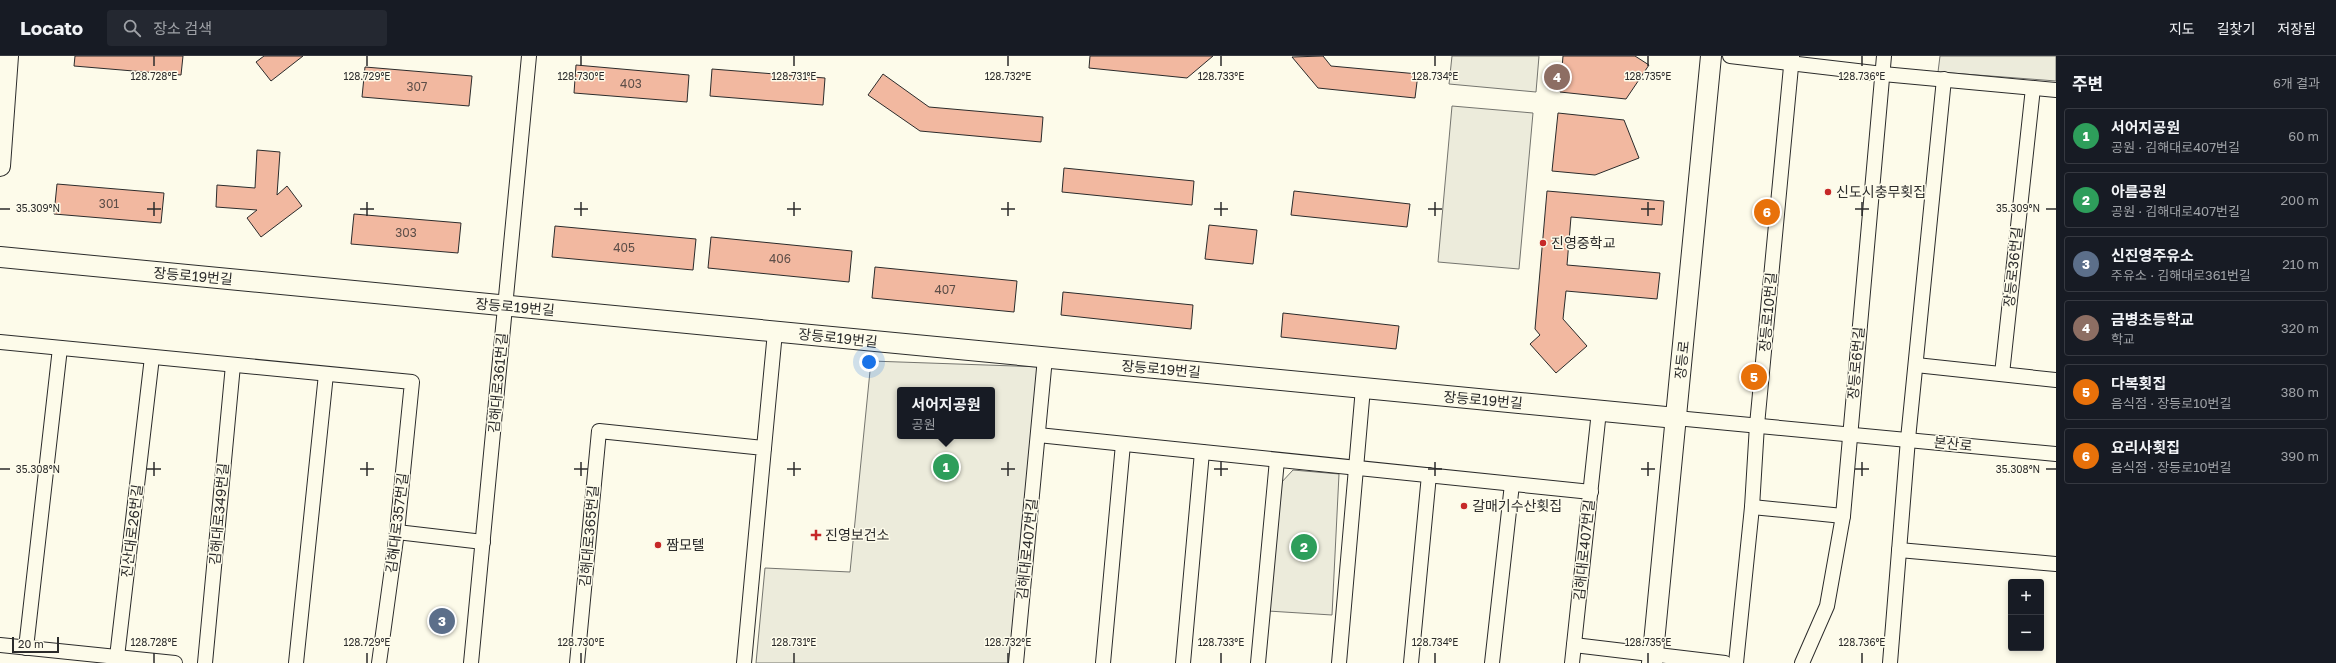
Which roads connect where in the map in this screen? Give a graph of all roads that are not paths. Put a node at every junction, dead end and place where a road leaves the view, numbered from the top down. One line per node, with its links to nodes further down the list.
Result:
1 (529, 56): 13 (street, 김해대로361번길)
2 (1711, 56): 26 (street, 장등로)
3 (1730, 56): 6 (street)
4 (1884, 56): 7 (street, 장등로6번길)
5 (5, 59): 11 (street)
6 (1791, 60): 7 (street); 27 (street, 장등로10번길)
7 (1883, 74): 8 (street); 28 (street, 장등로6번길)
8 (1944, 79): 9 (street); 20 (street)
9 (2033, 88): 10 (street); 22 (street, 장등로36번길)
10 (2056, 90)
11 (0, 166)
12 (0, 257): 13 (street, 장등로19번길)
13 (505, 306): 14 (street, 장등로19번길); 43 (street, 김해대로361번길)
14 (775, 332): 18 (street, 장등로19번길); 32 (street)
15 (0, 342): 16 (street)
16 (60, 348): 17 (street); 48 (street)
17 (152, 357): 19 (street); 49 (street, 진산대로26번길)
18 (1045, 358): 24 (street, 장등로19번길); 29 (street, 김해대로407번길)
19 (233, 365): 21 (street); 52 (street, 김해대로349번길)
20 (1916, 365): 22 (street); 30 (street)
21 (326, 374): 42 (street, 김해대로357번길); 53 (street)
22 (2002, 374): 23 (street)
23 (2056, 380)
24 (1363, 388): 25 (street, 장등로19번길); 36 (street)
25 (1599, 411): 26 (street, 장등로19번길); 39 (street)
26 (1676, 418): 27 (street, 본산로); 50 (street, 장등로)
27 (1757, 425): 28 (street, 본산로); 40 (street, 장등로10번길)
28 (1850, 433): 30 (street, 본산로); 41 (street, 장등로6번길)
29 (1038, 436): 31 (street, 김해대로407번길); 58 (street, 김해대로407번길)
30 (1908, 439): 34 (street, 본산로); 44 (street)
31 (1123, 444): 33 (street, 김해대로407번길); 59 (street)
32 (764, 448): 56 (street, 김해대로365번길); 57 (street)
33 (1202, 452): 35 (street, 김해대로407번길); 60 (street)
34 (2056, 454)
35 (1276, 460): 36 (street, 김해대로407번길); 61 (street)
36 (1356, 468): 37 (street, 김해대로407번길); 62 (street)
37 (1429, 475): 38 (street, 김해대로407번길); 63 (street)
38 (1512, 484): 39 (street, 김해대로407번길); 64 (street)
39 (1591, 492): 47 (street, 김해대로407번길)
40 (1752, 507): 41 (street); 67 (street, 장등로10번길)
41 (1843, 516): 68 (street, 장등로6번길)
42 (397, 532): 43 (street); 54 (street, 김해대로357번길)
43 (483, 542): 55 (street, 김해대로361번길)
44 (1899, 550): 45 (street); 69 (street)
45 (2056, 564)
46 (0, 645): 48 (street)
47 (1574, 645): 50 (street); 65 (street, 김해대로407번길)
48 (26, 648): 49 (street)
49 (117, 657): 51 (street)
50 (1652, 658): 66 (street)
51 (175, 663)
52 (205, 663)
53 (296, 663)
54 (379, 663)
55 (471, 663)
56 (577, 663)
57 (744, 663)
58 (1016, 663)
59 (1103, 663)
60 (1183, 663)
61 (1258, 663)
62 (1339, 663)
63 (1411, 663)
64 (1492, 663)
65 (1572, 663)
66 (1725, 663)
67 (1736, 663)
68 (1802, 663)
69 (1890, 663)

